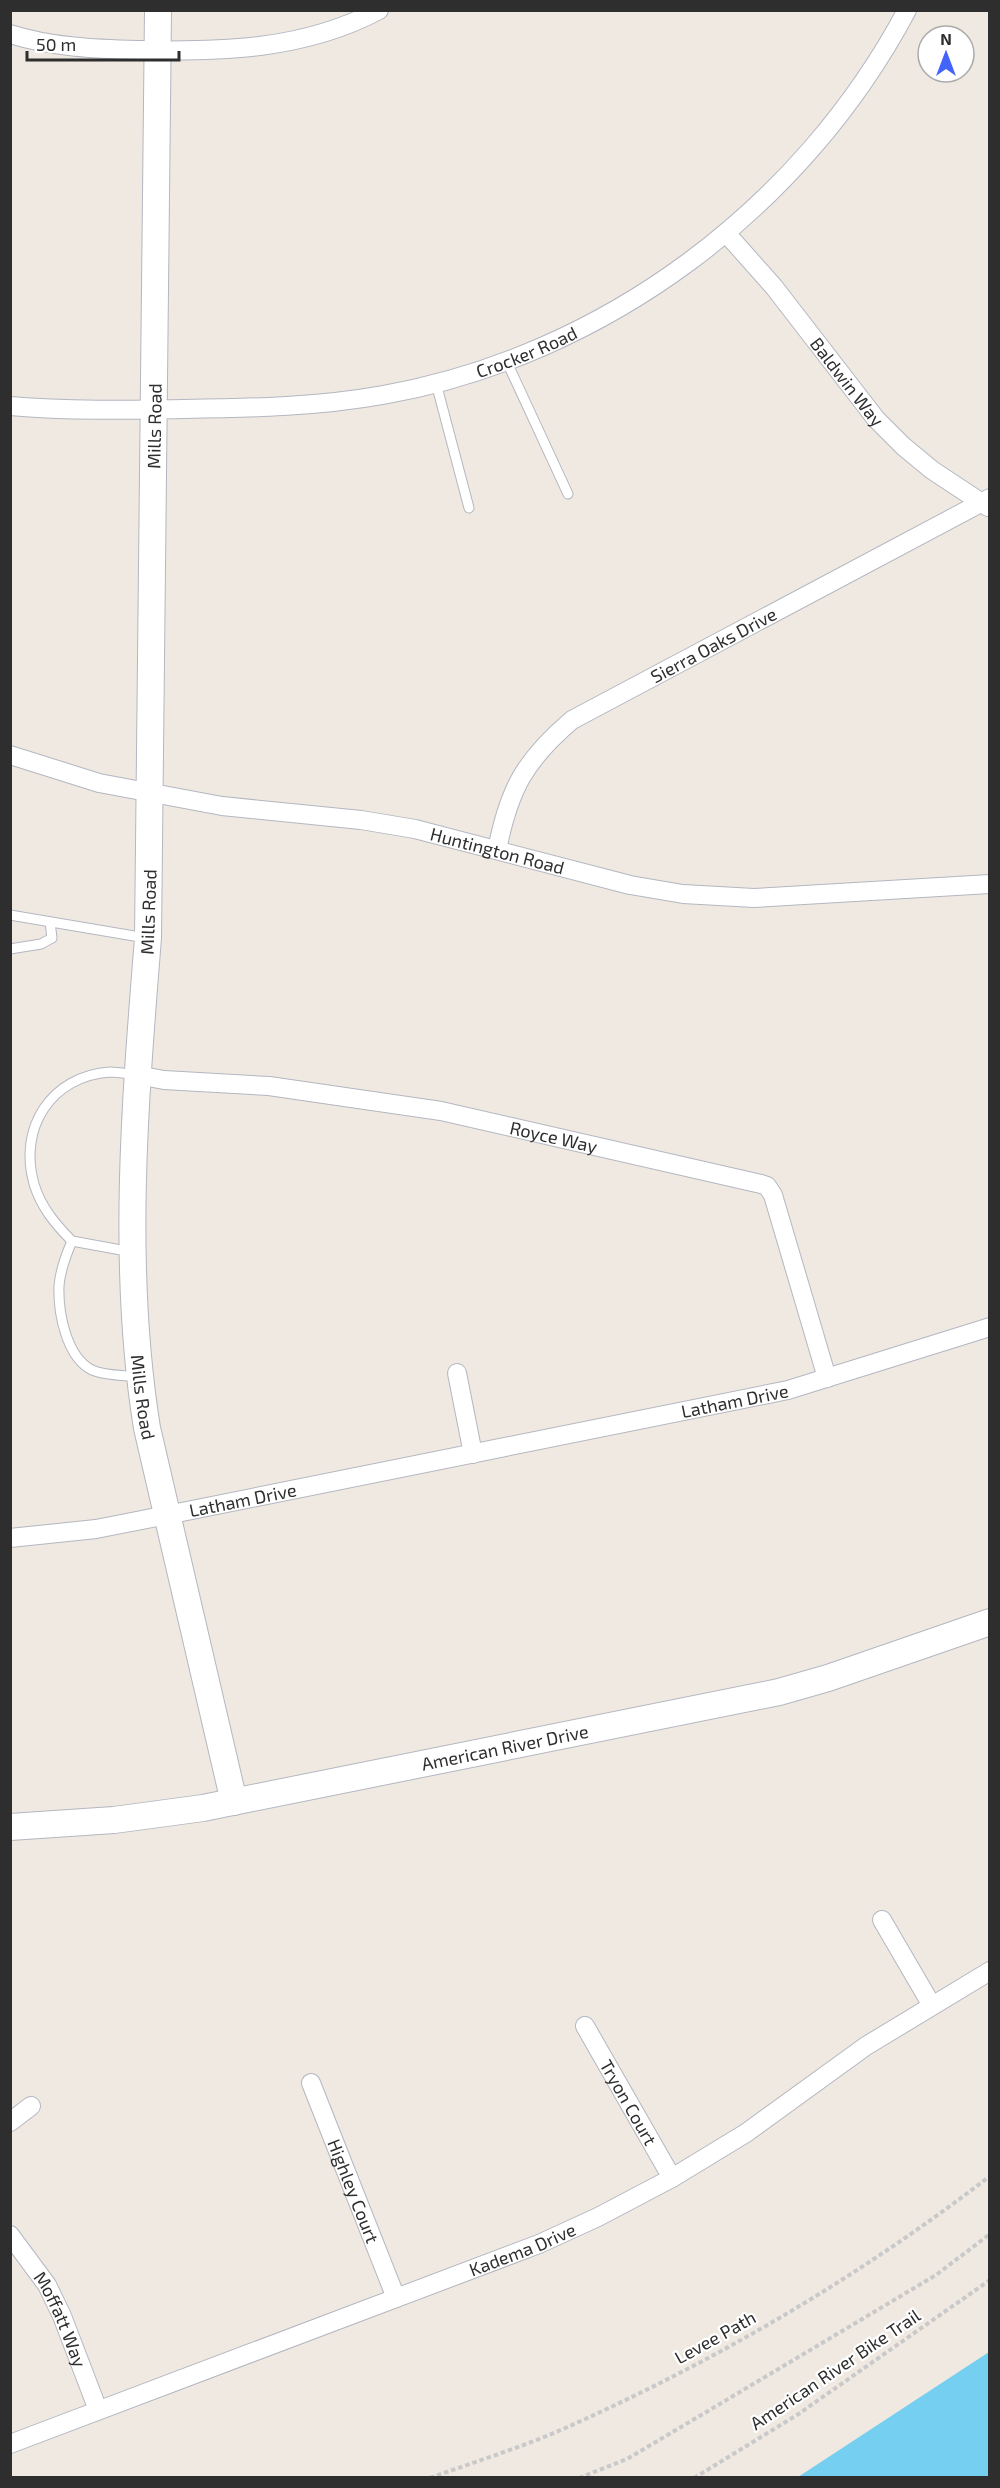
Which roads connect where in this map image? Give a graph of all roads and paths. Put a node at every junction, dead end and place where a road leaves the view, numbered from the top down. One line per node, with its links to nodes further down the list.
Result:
1 (158, 10): 5 (street, Mills Road)
2 (379, 10): 5 (street)
3 (907, 10): 6 (street, Crocker Road)
4 (10, 34): 5 (street)
5 (158, 51): 10 (street, Mills Road)
6 (726, 233): 7 (street, Crocker Road); 12 (street, Baldwin Way)
7 (506, 360): 8 (street, Crocker Road); 11 (lane)
8 (436, 383): 10 (street, Crocker Road); 13 (lane)
9 (10, 406): 10 (street, Crocker Road)
10 (154, 409): 15 (street, Mills Road)
11 (568, 494)
12 (987, 503): 16 (street, Sierra Oaks Drive)
13 (469, 508)
14 (10, 755): 15 (street, Huntington Road)
15 (150, 793): 16 (street, Huntington Road); 20 (street, Mills Road)
16 (497, 850): 17 (street, Huntington Road)
17 (990, 884)
18 (10, 915): 19 (lane)
19 (50, 922): 20 (lane); 21 (lane)
20 (148, 938): 22 (street, Mills Road)
21 (10, 949)
22 (137, 1075): 23 (lane); 24 (street, Mills Road); 28 (street, Royce Way)
23 (72, 1241): 24 (lane); 27 (lane)
24 (132, 1252): 27 (street, Mills Road)
25 (990, 1327): 28 (street, Latham Drive)
26 (457, 1373): 29 (street)
27 (139, 1377): 30 (street, Mills Road)
28 (827, 1378): 29 (street, Latham Drive)
29 (473, 1454): 30 (street, Latham Drive)
30 (167, 1515): 31 (street, Latham Drive); 33 (street, Mills Road)
31 (10, 1538)
32 (990, 1622): 33 (street, American River Drive)
33 (234, 1802): 34 (street, American River Drive)
34 (10, 1827)
35 (882, 1920): 37 (street)
36 (990, 1971): 37 (street, Kadema Drive)
37 (931, 2004): 43 (street, Kadema Drive)
38 (585, 2026): 43 (street, Tryon Court)
39 (311, 2083): 47 (street, Highley Court)
40 (32, 2106): 41 (street)
41 (10, 2122)
42 (990, 2176): 50 (path, Levee Path)
43 (672, 2178): 47 (street, Kadema Drive)
44 (990, 2234): 51 (path)
45 (10, 2235): 48 (street, Moffatt Way)
46 (990, 2280): 52 (path, American River Bike Trail)
47 (396, 2298): 48 (street, Kadema Drive)
48 (98, 2410): 49 (street, Kadema Drive)
49 (10, 2444)
50 (430, 2478)
51 (579, 2478)
52 (694, 2478)

